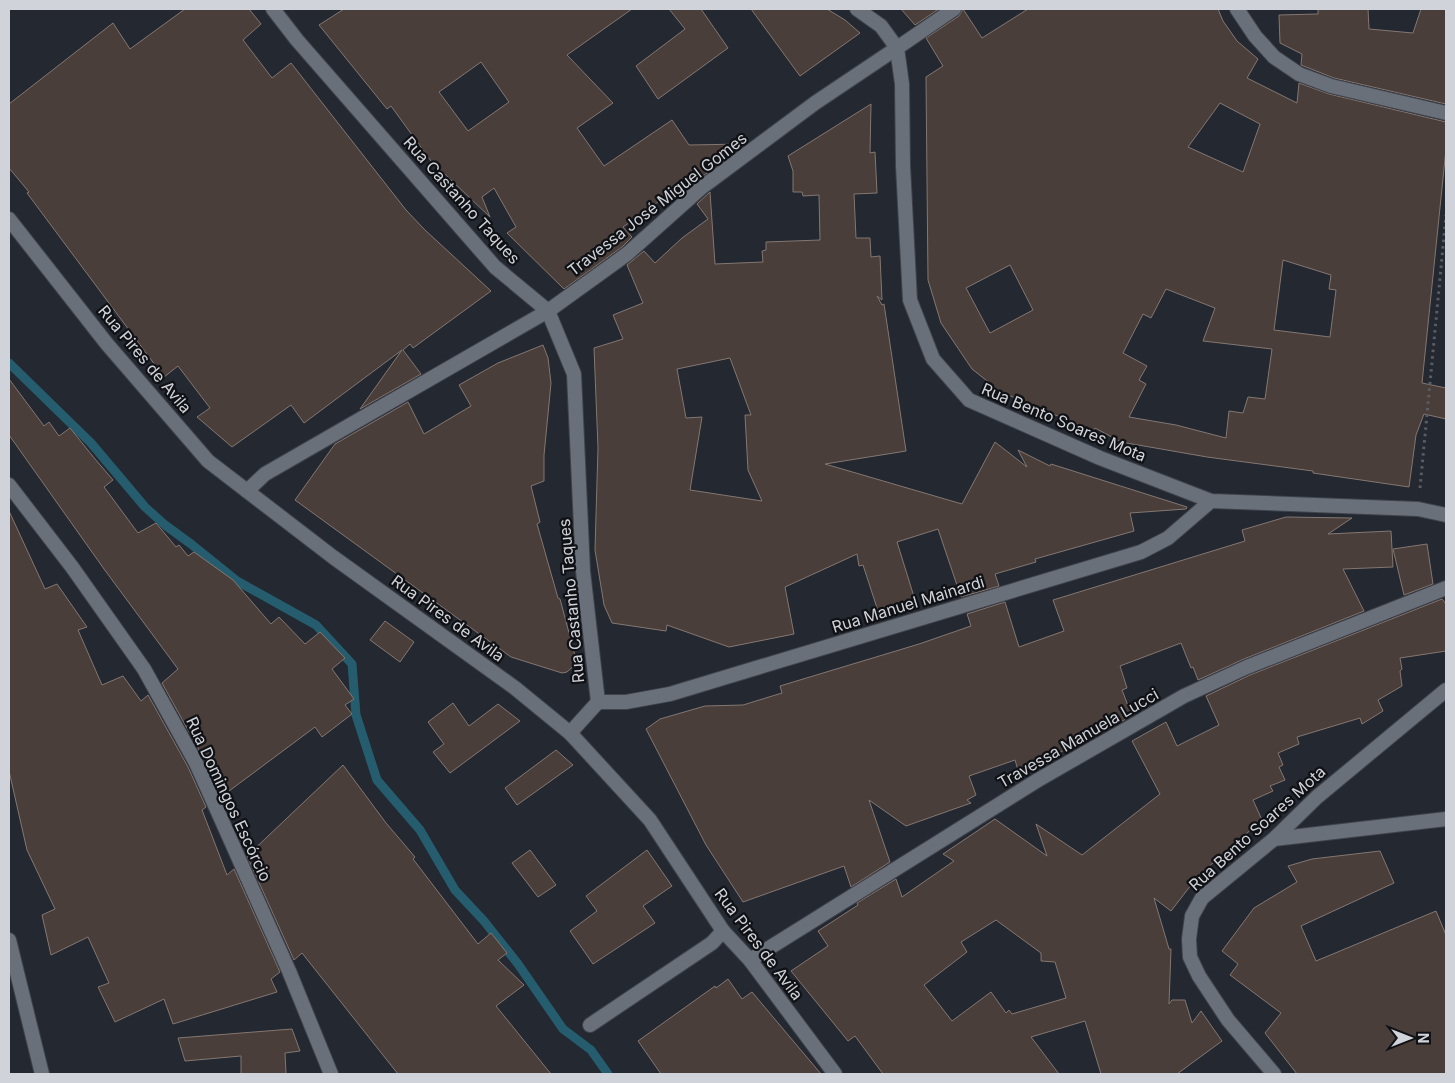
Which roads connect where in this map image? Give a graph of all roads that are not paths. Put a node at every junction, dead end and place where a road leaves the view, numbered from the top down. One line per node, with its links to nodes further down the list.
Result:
1 (273, 9): 8 (street, Rua Castanho Taques)
2 (857, 9): 5 (street, Rua Bento Soares Mota)
3 (954, 9): 5 (street, Travessa José Miguel Gomes)
4 (1237, 9): 6 (street)
5 (897, 48): 8 (street, Travessa José Miguel Gomes); 11 (street, Rua Bento Soares Mota)
6 (1446, 113)
7 (9, 219): 10 (street, Rua Pires de Avila)
8 (548, 311): 10 (street, Travessa José Miguel Gomes); 15 (street, Rua Castanho Taques)
9 (9, 485): 23 (street, Rua Domingos Escórcio)
10 (247, 491): 16 (street, Rua Pires de Avila)
11 (1211, 501): 12 (street, Rua Bento Soares Mota); 15 (street, Rua Manuel Mainardi)
12 (1446, 515)
13 (1446, 588): 21 (street, Travessa Manuela Lucci)
14 (1446, 690): 18 (street, Rua Bento Soares Mota)
15 (598, 702): 16 (street)
16 (570, 734): 19 (street, Rua Pires de Avila)
17 (1446, 818): 18 (street)
18 (1274, 840): 28 (street, Rua Bento Soares Mota)
19 (723, 931): 21 (street, Rua Pires de Avila); 22 (street)
20 (9, 940): 24 (street)
21 (750, 960): 27 (street, Rua Pires de Avila)
22 (590, 1024)
23 (325, 1056): 25 (street, Rua Domingos Escórcio); 26 (street)
24 (42, 1074)
25 (331, 1074)
26 (341, 1074)
27 (835, 1074)
28 (1274, 1074)

